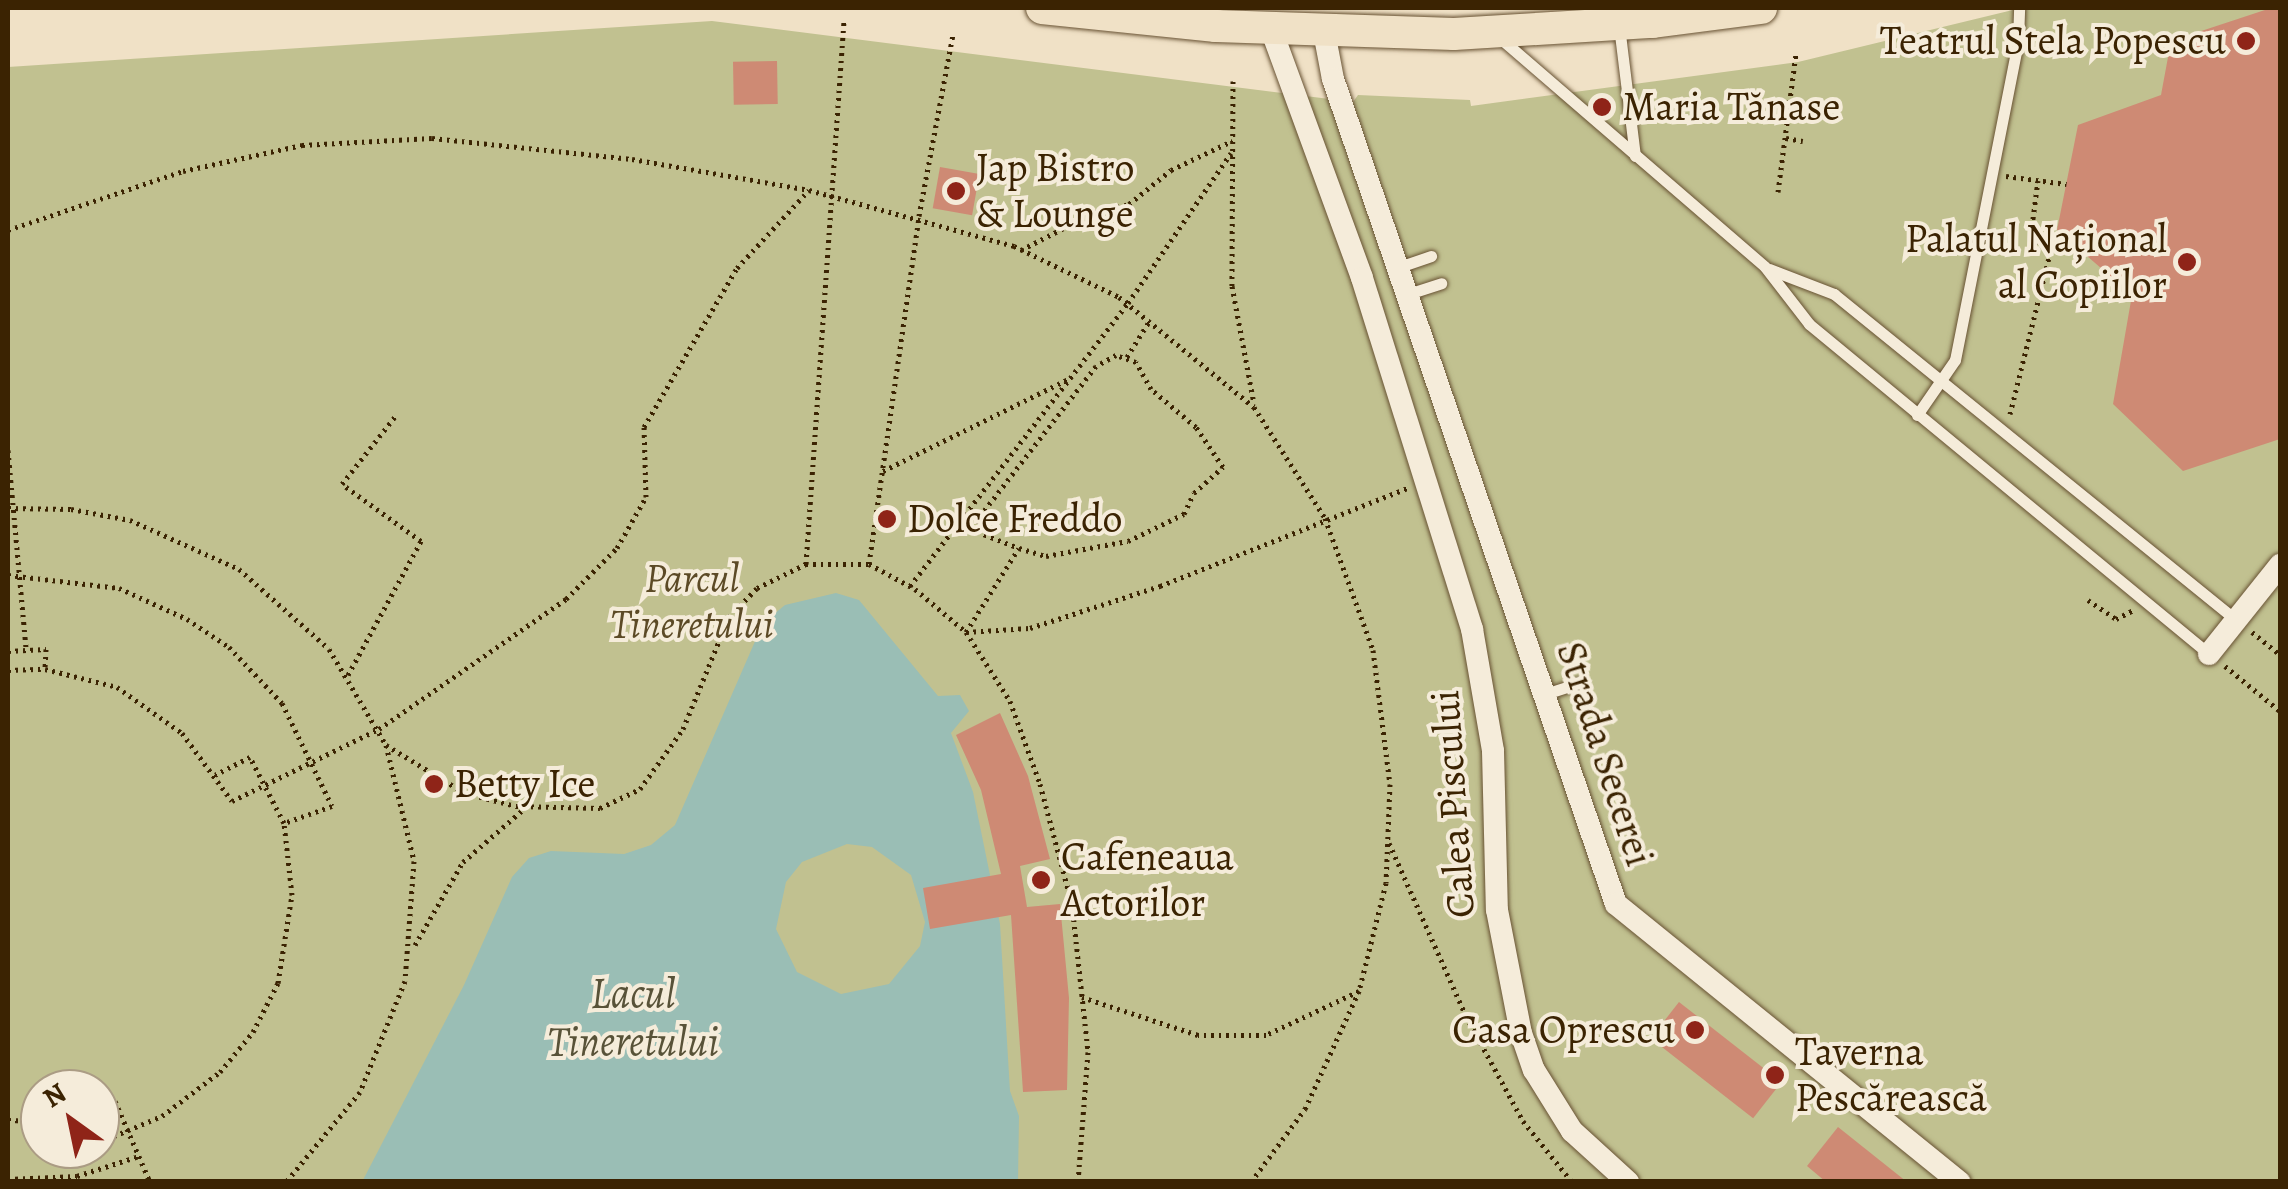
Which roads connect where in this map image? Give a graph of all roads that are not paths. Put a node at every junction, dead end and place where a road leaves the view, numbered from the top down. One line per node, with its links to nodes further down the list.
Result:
1 (1042, 8): 5 (main road)
2 (1762, 8): 4 (main road)
3 (2019, 8): 20 (lane)
4 (1652, 15): 6 (main road)
5 (1216, 17): 7 (main road)
6 (1619, 26): 9 (main road); 10 (lane)
7 (1271, 29): 8 (main road); 12 (street, Calea Piscului)
8 (1324, 32): 9 (main road); 11 (street, Strada Secerei)
9 (1494, 33): 10 (lane)
10 (1635, 156): 15 (lane)
11 (1379, 210): 12 (street); 14 (street, Strada Secerei)
12 (1342, 222): 19 (street, Calea Piscului)
13 (1431, 256): 14 (lane)
14 (1399, 267): 17 (street, Strada Secerei)
15 (1765, 267): 20 (lane); 21 (lane)
16 (1441, 283): 17 (lane)
17 (1408, 294): 18 (street, Strada Secerei)
18 (1418, 322): 19 (street); 26 (street, Strada Secerei)
19 (1380, 334): 27 (street, Calea Piscului)
20 (1942, 384): 21 (lane); 23 (lane)
21 (1917, 415): 24 (lane)
22 (2280, 565): 23 (street)
23 (2236, 620): 24 (street)
24 (2209, 654)
25 (1578, 684): 26 (lane)
26 (1545, 694): 28 (street, Strada Secerei)
27 (1628, 1182)
28 (1959, 1182)

